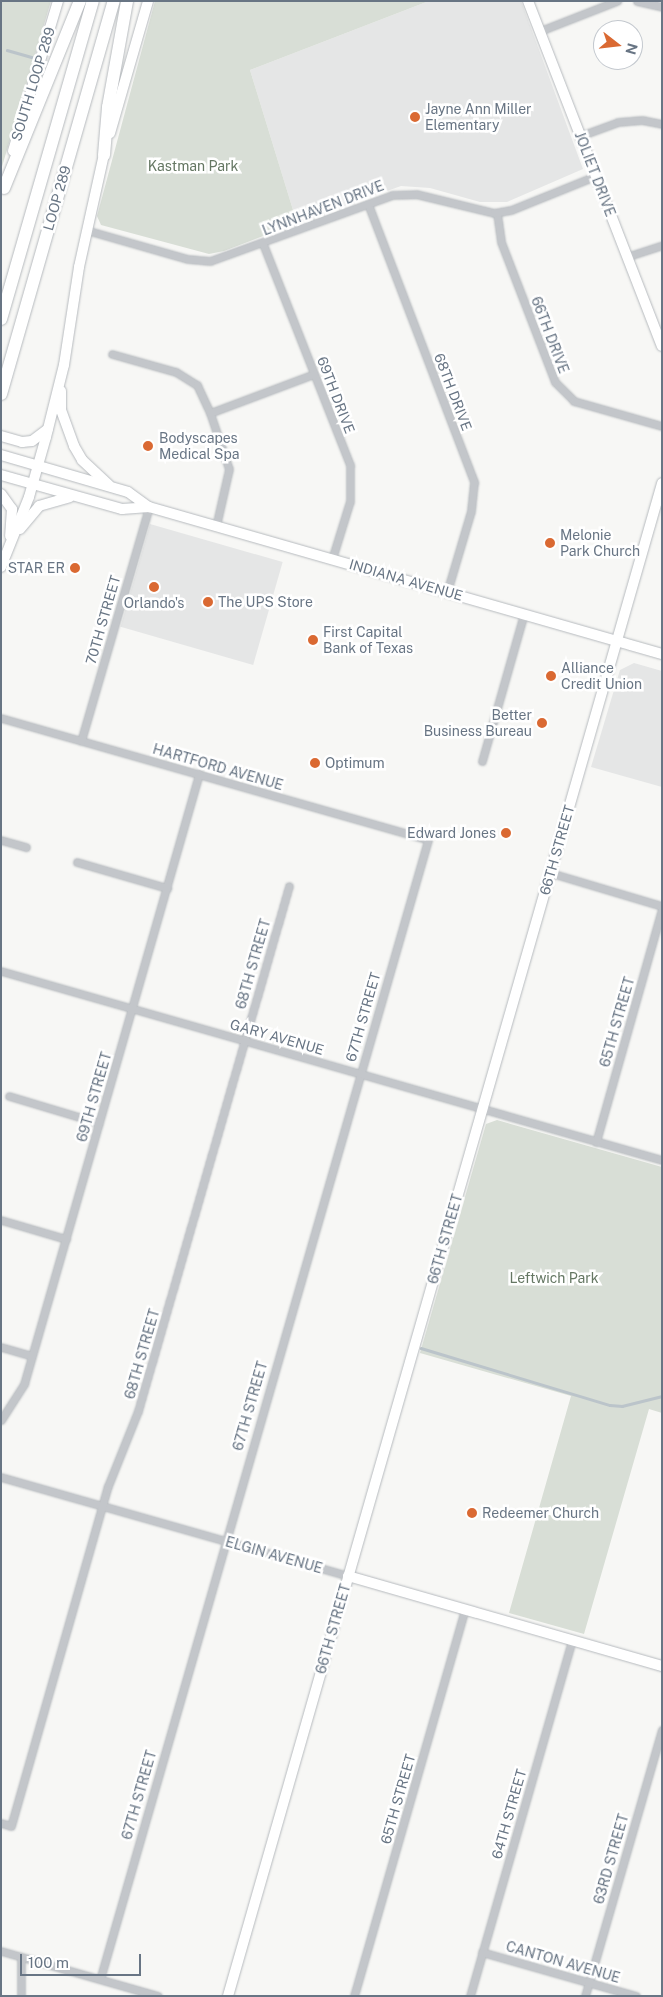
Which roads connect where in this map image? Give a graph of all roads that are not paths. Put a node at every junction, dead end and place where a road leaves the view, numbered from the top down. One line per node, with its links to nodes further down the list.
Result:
1 (58, 1): 16 (street, SOUTH LOOP 289)
2 (80, 1): 16 (highway)
3 (93, 1): 23 (highway, LOOP 289)
4 (114, 1): 28 (highway, LOOP 289)
5 (127, 1): 14 (highway)
6 (148, 1): 14 (street)
7 (528, 1): 11 (street, JOLIET DRIVE)
8 (617, 1): 11 (street)
9 (637, 1): 10 (street)
10 (662, 7)
11 (540, 31): 13 (street, JOLIET DRIVE)
12 (662, 124): 13 (street)
13 (580, 136): 15 (street, JOLIET DRIVE)
14 (104, 155): 19 (street)
15 (595, 176): 18 (street); 22 (street, JOLIET DRIVE)
16 (3, 192)
17 (368, 204): 18 (street, LYNNHAVEN DRIVE); 20 (street, LYNNHAVEN DRIVE); 46 (street, 68TH DRIVE)
18 (497, 213): 30 (street, 66TH DRIVE)
19 (86, 230): 20 (street, LYNNHAVEN DRIVE); 26 (street)
20 (263, 244): 27 (street, 69TH DRIVE)
21 (662, 245): 22 (street)
22 (626, 257): 24 (street, JOLIET DRIVE)
23 (1, 320)
24 (662, 346)
25 (112, 354): 29 (street)
26 (64, 364): 31 (street); 38 (street)
27 (314, 374): 29 (street); 44 (street, 69TH DRIVE)
28 (1, 394)
29 (210, 413): 42 (street)
30 (662, 426)
31 (48, 428): 32 (street); 34 (street)
32 (1, 436)
33 (1, 455): 34 (street, INDIANA AVENUE)
34 (38, 466): 37 (street); 38 (street, INDIANA AVENUE)
35 (1, 474): 37 (street, INDIANA AVENUE)
36 (662, 483): 48 (street, 66TH STREET)
37 (33, 484): 40 (street, INDIANA AVENUE); 43 (street)
38 (111, 487): 41 (street, INDIANA AVENUE)
39 (1, 494): 43 (street)
40 (75, 497): 41 (street, INDIANA AVENUE); 43 (street)
41 (149, 507): 42 (street, INDIANA AVENUE); 51 (street, 70TH STREET)
42 (216, 526): 44 (street, INDIANA AVENUE)
43 (8, 549): 45 (street)
44 (332, 559): 46 (street, INDIANA AVENUE)
45 (1, 567)
46 (447, 592): 47 (street, INDIANA AVENUE)
47 (524, 614): 48 (street, INDIANA AVENUE); 52 (street)
48 (616, 641): 49 (street, INDIANA AVENUE); 58 (street, 66TH STREET)
49 (662, 654)
50 (1, 718): 51 (street, HARTFORD AVENUE)
51 (81, 741): 53 (street, HARTFORD AVENUE)
52 (482, 761)
53 (199, 774): 55 (street, HARTFORD AVENUE); 60 (street, 69TH STREET)
54 (1, 840): 56 (street)
55 (428, 840): 65 (street, 67TH STREET)
56 (26, 847)
57 (77, 862): 60 (street)
58 (551, 873): 61 (street); 67 (street, 66TH STREET)
59 (289, 886): 64 (street, 68TH STREET)
60 (167, 888): 63 (street, 69TH STREET)
61 (662, 907): 69 (street, 65TH STREET)
62 (1, 971): 63 (street, GARY AVENUE)
63 (132, 1008): 64 (street, GARY AVENUE); 68 (street, 69TH STREET)
64 (244, 1040): 65 (street, GARY AVENUE); 77 (street, 68TH STREET)
65 (359, 1074): 67 (street, GARY AVENUE); 78 (street, 67TH STREET)
66 (9, 1096): 68 (street)
67 (483, 1109): 69 (street, GARY AVENUE); 79 (street, 66TH STREET)
68 (99, 1123): 72 (street, 69TH STREET)
69 (596, 1142): 70 (street, GARY AVENUE)
70 (662, 1160)
71 (1, 1220): 72 (street)
72 (66, 1239): 74 (street, 69TH STREET)
73 (1, 1347): 74 (street)
74 (32, 1356): 75 (street, 69TH STREET)
75 (1, 1420)
76 (1, 1477): 77 (street, ELGIN AVENUE)
77 (102, 1505): 78 (street, ELGIN AVENUE); 84 (street, 68TH STREET)
78 (225, 1541): 79 (street, ELGIN AVENUE); 88 (street, 67TH STREET)
79 (348, 1576): 80 (street, ELGIN AVENUE); 92 (street, 66TH STREET)
80 (465, 1609): 81 (street, ELGIN AVENUE); 93 (street, 65TH STREET)
81 (572, 1640): 82 (street, ELGIN AVENUE); 86 (street, 64TH STREET)
82 (662, 1666)
83 (662, 1730): 89 (street, 63RD STREET)
84 (1, 1823)
85 (1, 1951): 87 (street)
86 (482, 1952): 89 (street, CANTON AVENUE); 94 (street, 64TH STREET)
87 (21, 1957): 88 (street); 90 (street)
88 (100, 1979): 91 (street)
89 (589, 1982): 95 (street, 63RD STREET); 96 (street, CANTON AVENUE)
90 (21, 1996)
91 (158, 1996)
92 (228, 1996)
93 (354, 1996)
94 (470, 1996)
95 (585, 1996)
96 (636, 1996)

